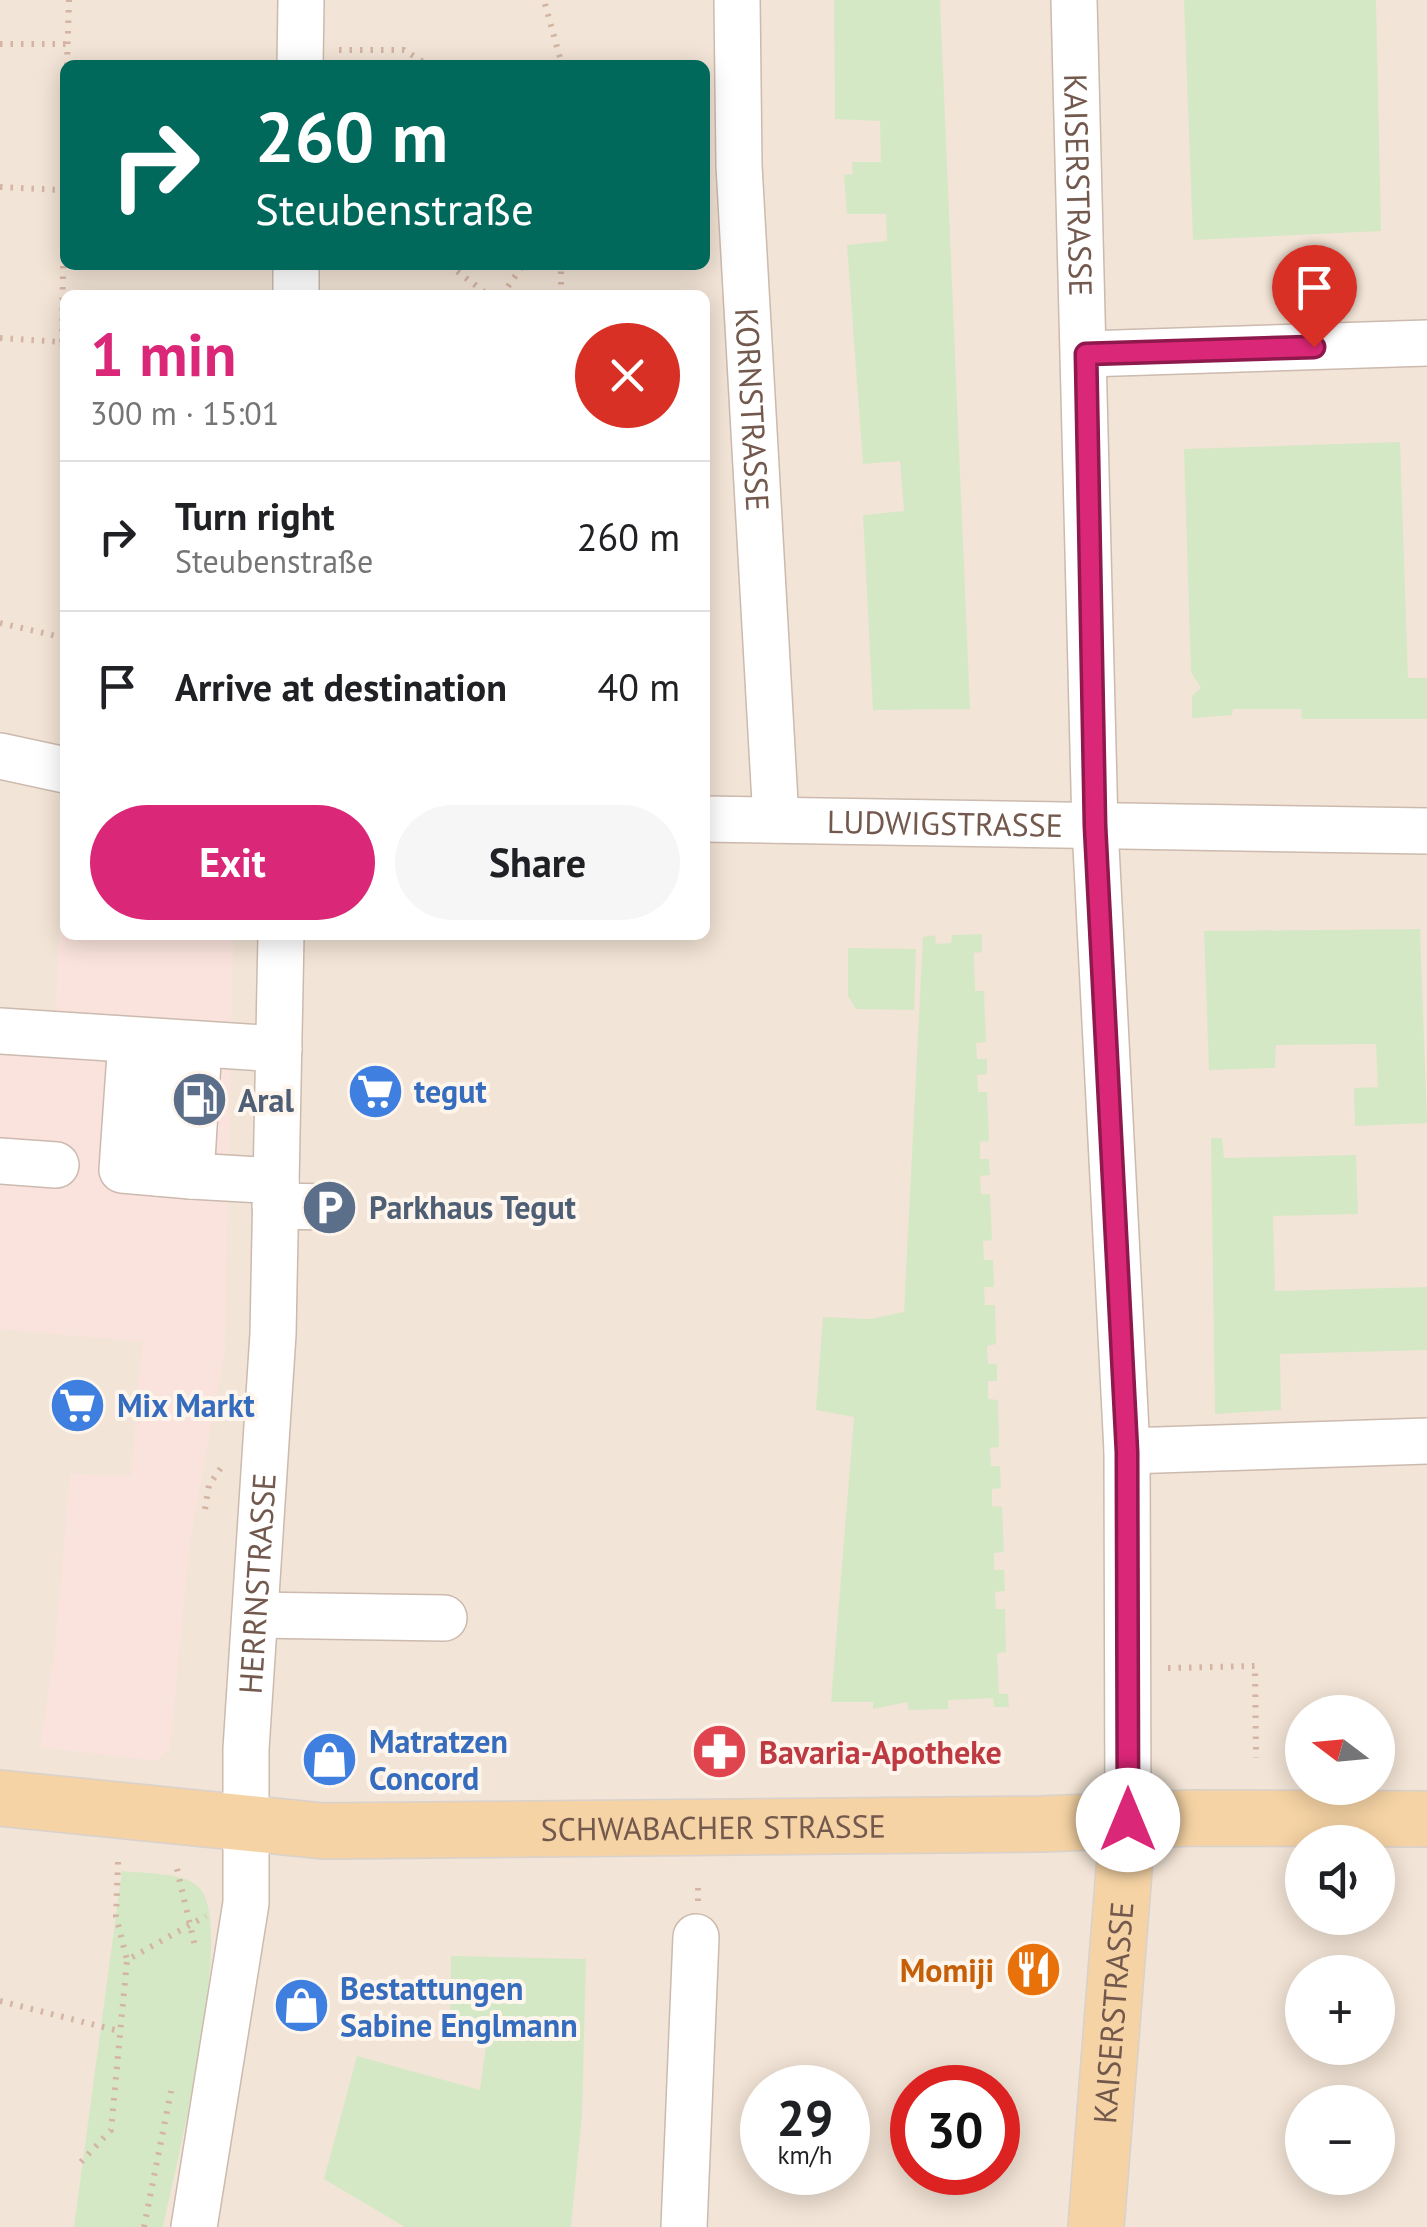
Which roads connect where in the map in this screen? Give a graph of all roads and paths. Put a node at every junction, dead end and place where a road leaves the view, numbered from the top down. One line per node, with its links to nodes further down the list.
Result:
1 (70, 0): 7 (path)
2 (301, 0): 9 (street)
3 (738, 0): 27 (street, KORNSTRASSE)
4 (1074, 0): 21 (street, KAISERSTRASSE)
5 (545, 4): 8 (path)
6 (0, 44): 7 (path)
7 (68, 44): 10 (path)
8 (562, 53): 12 (path); 13 (path)
9 (300, 57): 11 (path)
10 (67, 60)
11 (420, 60)
12 (556, 60)
13 (562, 60)
14 (0, 187): 15 (path)
15 (60, 190)
16 (456, 270): 17 (path)
17 (482, 290)
18 (0, 338): 19 (path)
19 (60, 342)
20 (1427, 343): 21 (street)
21 (1086, 354): 28 (street, KAISERSTRASSE)
22 (0, 623): 23 (path)
23 (60, 637)
24 (0, 756): 25 (street)
25 (60, 769)
26 (710, 819): 27 (street, LUDWIGSTRASSE)
27 (776, 820): 28 (street, LUDWIGSTRASSE)
28 (1095, 826): 29 (street, LUDWIGSTRASSE); 40 (street, KAISERSTRASSE)
29 (1427, 831)
30 (281, 940): 33 (street, HERRNSTRASSE)
31 (0, 1032): 32 (street)
32 (165, 1043): 33 (street); 36 (street); 36 (street)
33 (279, 1049): 37 (street, HERRNSTRASSE)
34 (0, 1160): 35 (street)
35 (56, 1165)
36 (144, 1172): 37 (street)
37 (275, 1194): 38 (street); 41 (street, HERRNSTRASSE)
38 (330, 1207)
39 (1427, 1441): 40 (street)
40 (1127, 1452): 47 (street, KAISERSTRASSE)
41 (255, 1615): 42 (street); 48 (street, HERRNSTRASSE)
42 (444, 1618)
43 (1160, 1668): 44 (path)
44 (1256, 1758)
45 (0, 1798): 48 (main road, SCHWABACHER STRASSE)
46 (1427, 1819): 47 (main road, SCHWABACHER STRASSE)
47 (1128, 1820): 48 (main road, SCHWABACHER STRASSE); 60 (main road, KAISERSTRASSE)
48 (245, 1824): 58 (street, HERRNSTRASSE)
49 (118, 1862): 54 (path)
50 (177, 1869): 52 (path)
51 (216, 1911): 52 (path)
52 (193, 1922): 54 (path)
53 (696, 1937): 59 (street)
54 (127, 1960): 56 (path)
55 (0, 2001): 56 (path)
56 (119, 2031): 57 (path)
57 (81, 2162)
58 (194, 2227)
59 (684, 2227)
60 (1096, 2227)

